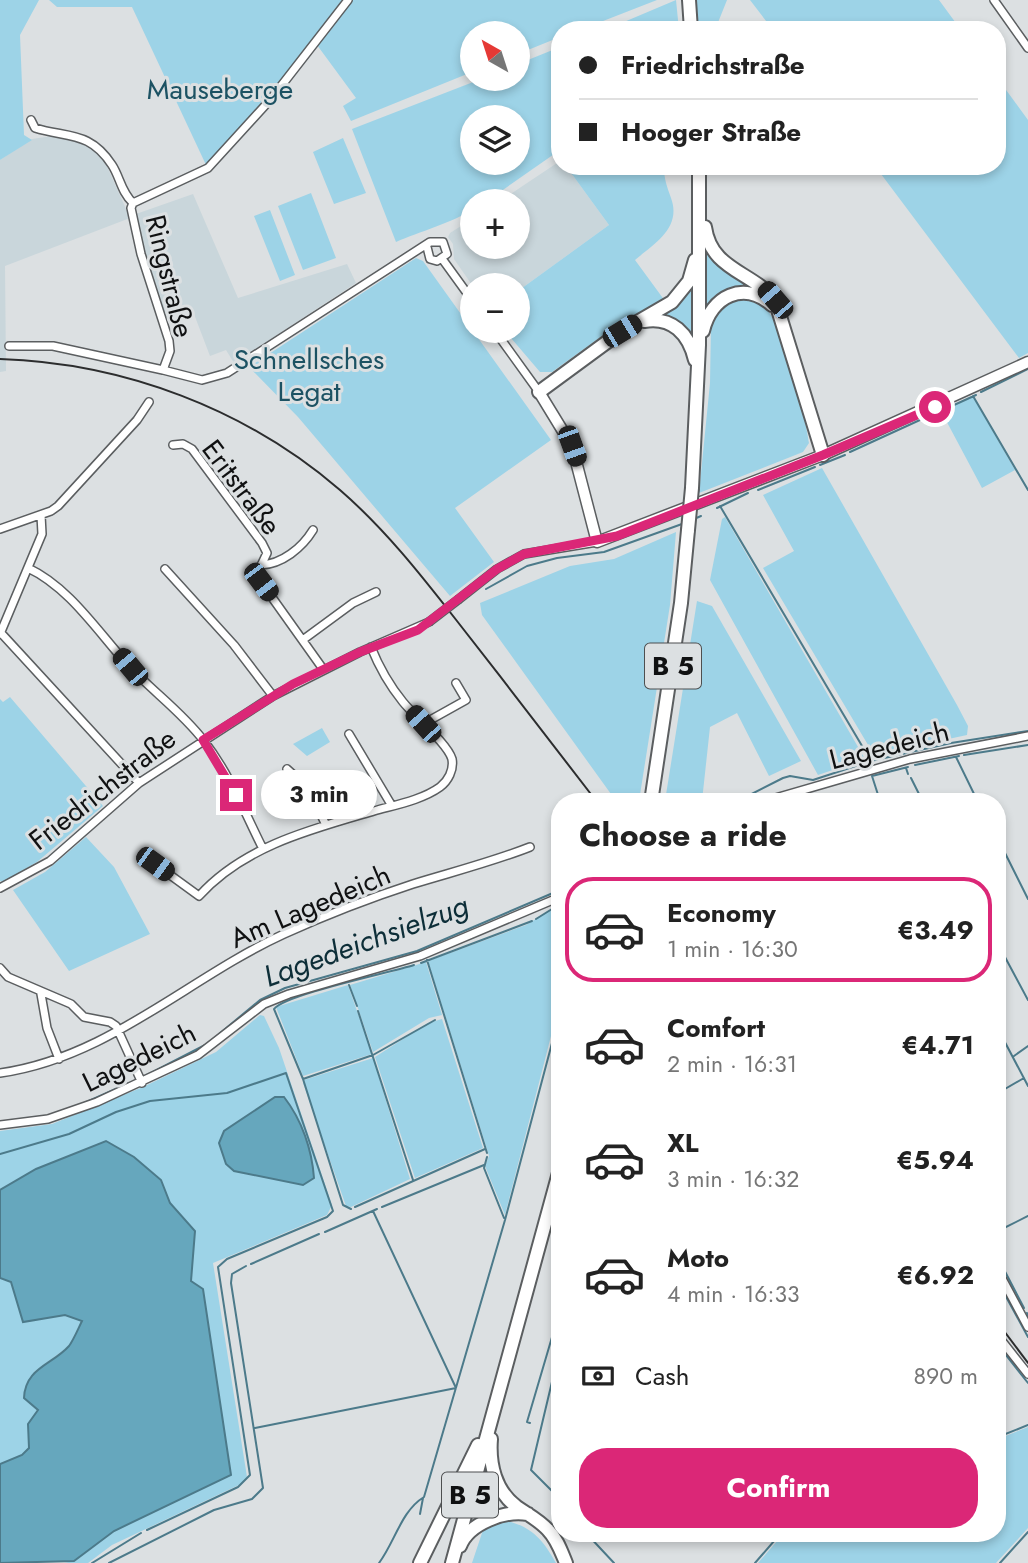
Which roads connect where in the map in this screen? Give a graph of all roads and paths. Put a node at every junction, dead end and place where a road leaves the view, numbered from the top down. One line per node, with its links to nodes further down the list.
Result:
1 (348, 0): 7 (street)
2 (994, 0): 3 (street)
3 (1028, 48)
4 (31, 120): 7 (street)
5 (699, 175): 6 (highway, B 5)
6 (699, 182): 8 (highway, B 5); 12 (highway)
7 (132, 203): 18 (street, Ringstraße)
8 (700, 236): 13 (highway); 15 (highway, B 5)
9 (427, 247): 10 (street); 10 (street); 18 (street)
10 (443, 260): 11 (street)
11 (460, 283)
12 (779, 312): 15 (highway); 23 (highway)
13 (637, 322): 19 (highway); 20 (highway)
14 (504, 343): 20 (street)
15 (699, 345): 19 (highway, B 5)
16 (9, 346): 18 (street, Ringstraße)
17 (1028, 362): 23 (street, Friedrichstraße)
18 (163, 370)
19 (698, 376): 44 (highway, B 5, bridge)
20 (539, 392): 27 (street)
21 (149, 402): 24 (street)
22 (173, 445): 28 (street, Eritstraße)
23 (823, 455): 27 (street, Friedrichstraße)
24 (41, 515): 25 (street); 29 (street)
25 (0, 529)
26 (313, 530): 28 (street)
27 (597, 541): 34 (street, Friedrichstraße, bridge)
28 (261, 565): 33 (street, Eritstraße)
29 (28, 568): 32 (street); 41 (street)
30 (165, 569): 37 (street)
31 (376, 592): 33 (street)
32 (0, 634): 43 (street)
33 (304, 639): 35 (street, Eritstraße)
34 (372, 647): 35 (street, Friedrichstraße); 38 (street)
35 (323, 669): 37 (street, Friedrichstraße)
36 (456, 683): 38 (street)
37 (273, 696): 41 (street, Friedrichstraße)
38 (423, 724): 46 (street)
39 (349, 734): 46 (street)
40 (1028, 736): 45 (street, Lagedeich)
41 (203, 740): 43 (street, Friedrichstraße); 49 (street)
42 (287, 769): 47 (street)
43 (139, 783): 51 (street, Friedrichstraße)
44 (652, 793)
45 (793, 793)
46 (392, 806): 47 (street)
47 (326, 825): 49 (street)
48 (530, 847): 55 (street, Am Lagedeich)
49 (263, 849): 50 (street)
50 (155, 864)
51 (0, 888)
52 (551, 901): 58 (street, Lagedeich)
53 (0, 968): 54 (street)
54 (41, 994): 55 (street); 56 (street)
55 (119, 1032): 56 (street, Am Lagedeich); 58 (street)
56 (59, 1059): 57 (street, Am Lagedeich)
57 (0, 1073)
58 (142, 1083): 59 (street, Lagedeich)
59 (0, 1125)
60 (551, 1201): 65 (highway, B 5)
61 (1006, 1286): 62 (street)
62 (1028, 1327)
63 (1006, 1346): 64 (street)
64 (1028, 1374)
65 (489, 1423): 66 (highway); 69 (highway); 70 (highway, B 5)
66 (528, 1514): 67 (highway); 70 (highway)
67 (551, 1534)
68 (555, 1542): 71 (highway)
69 (420, 1563)
70 (453, 1563)
71 (566, 1563)

